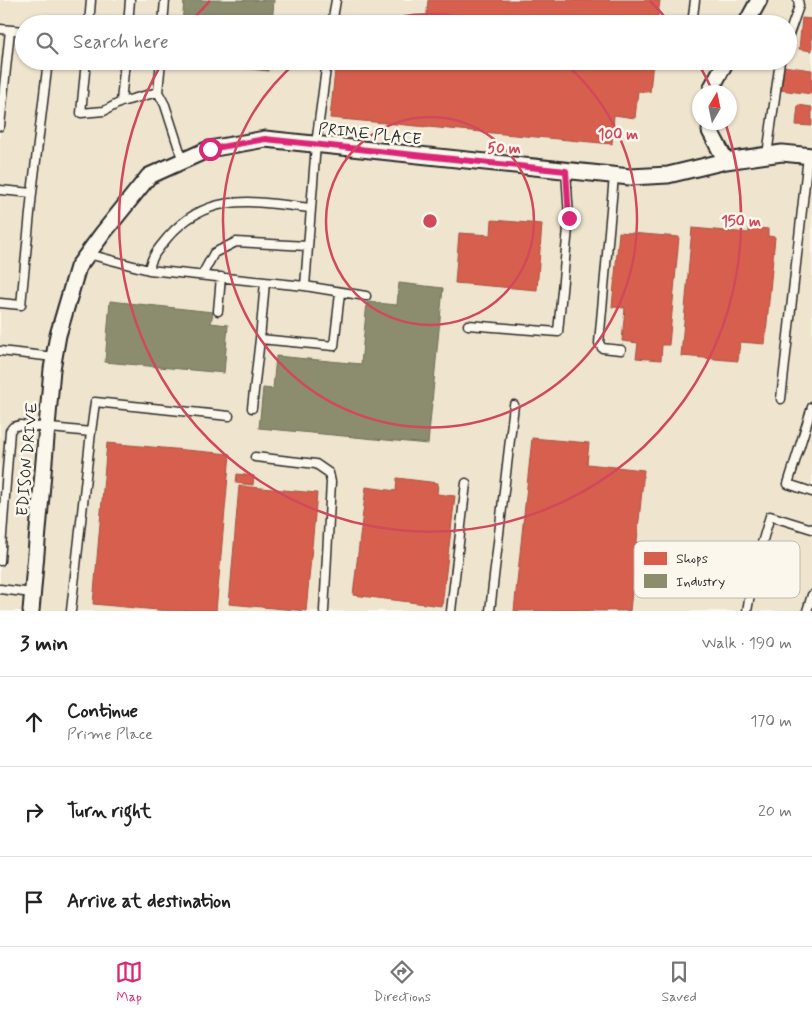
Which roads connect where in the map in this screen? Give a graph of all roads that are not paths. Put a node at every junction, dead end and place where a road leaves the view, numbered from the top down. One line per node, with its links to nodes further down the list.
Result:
1 (91, 0): 8 (lane)
2 (130, 0): 9 (lane)
3 (165, 0): 10 (lane)
4 (336, 0): 11 (lane)
5 (695, 0): 12 (lane)
6 (759, 0): 13 (street)
7 (798, 0): 14 (lane)
8 (90, 15)
9 (129, 15)
10 (164, 15)
11 (334, 15)
12 (693, 15)
13 (751, 15)
14 (796, 15)
15 (0, 29): 16 (lane)
16 (10, 30): 17 (lane); 28 (lane)
17 (15, 30)
18 (47, 70): 38 (lane)
19 (85, 70): 27 (lane)
20 (123, 70): 27 (lane)
21 (160, 70): 26 (lane)
22 (326, 70): 30 (lane)
23 (721, 70): 25 (street)
24 (779, 70): 31 (lane)
25 (713, 85)
26 (158, 92): 27 (lane); 33 (lane)
27 (121, 102)
28 (0, 126)
29 (710, 130): 34 (street)
30 (316, 144): 33 (street, PRIME PLACE); 35 (street, PRIME PLACE); 39 (lane)
31 (767, 156): 32 (street, PRIME PLACE); 34 (street, PRIME PLACE)
32 (810, 156): 56 (lane)
33 (183, 161): 41 (street, PRIME PLACE)
34 (726, 161): 36 (street, PRIME PLACE)
35 (566, 171): 36 (street, PRIME PLACE); 51 (lane)
36 (614, 176): 53 (lane)
37 (0, 190): 38 (lane)
38 (32, 193): 49 (lane)
39 (311, 208): 40 (lane); 42 (lane)
40 (307, 246): 43 (lane); 46 (lane)
41 (88, 254): 42 (lane); 55 (street, PRIME PLACE)
42 (149, 270): 43 (lane)
43 (202, 275): 44 (lane)
44 (221, 277): 45 (lane); 50 (lane)
45 (265, 282): 46 (lane); 52 (lane)
46 (305, 286): 47 (lane)
47 (340, 293): 48 (lane); 52 (lane)
48 (366, 296)
49 (0, 303)
50 (218, 311)
51 (468, 325)
52 (260, 339): 59 (lane)
53 (621, 350)
54 (0, 351): 55 (lane)
55 (53, 363): 61 (street, EDISON DRIVE)
56 (782, 399)
57 (514, 405): 77 (lane)
58 (812, 407): 65 (lane)
59 (252, 408)
60 (229, 416): 62 (lane)
61 (46, 429): 62 (lane); 68 (lane); 70 (street, EDISON DRIVE)
62 (90, 432): 74 (lane)
63 (255, 457): 75 (lane)
64 (466, 483): 76 (lane)
65 (812, 492)
66 (812, 529): 67 (lane)
67 (763, 541)
68 (0, 561)
69 (0, 589): 70 (lane)
70 (32, 593): 73 (street, EDISON DRIVE)
71 (812, 595): 79 (lane)
72 (749, 598): 78 (lane)
73 (31, 611)
74 (71, 611)
75 (324, 611)
76 (451, 611)
77 (490, 611)
78 (747, 611)
79 (807, 611)

